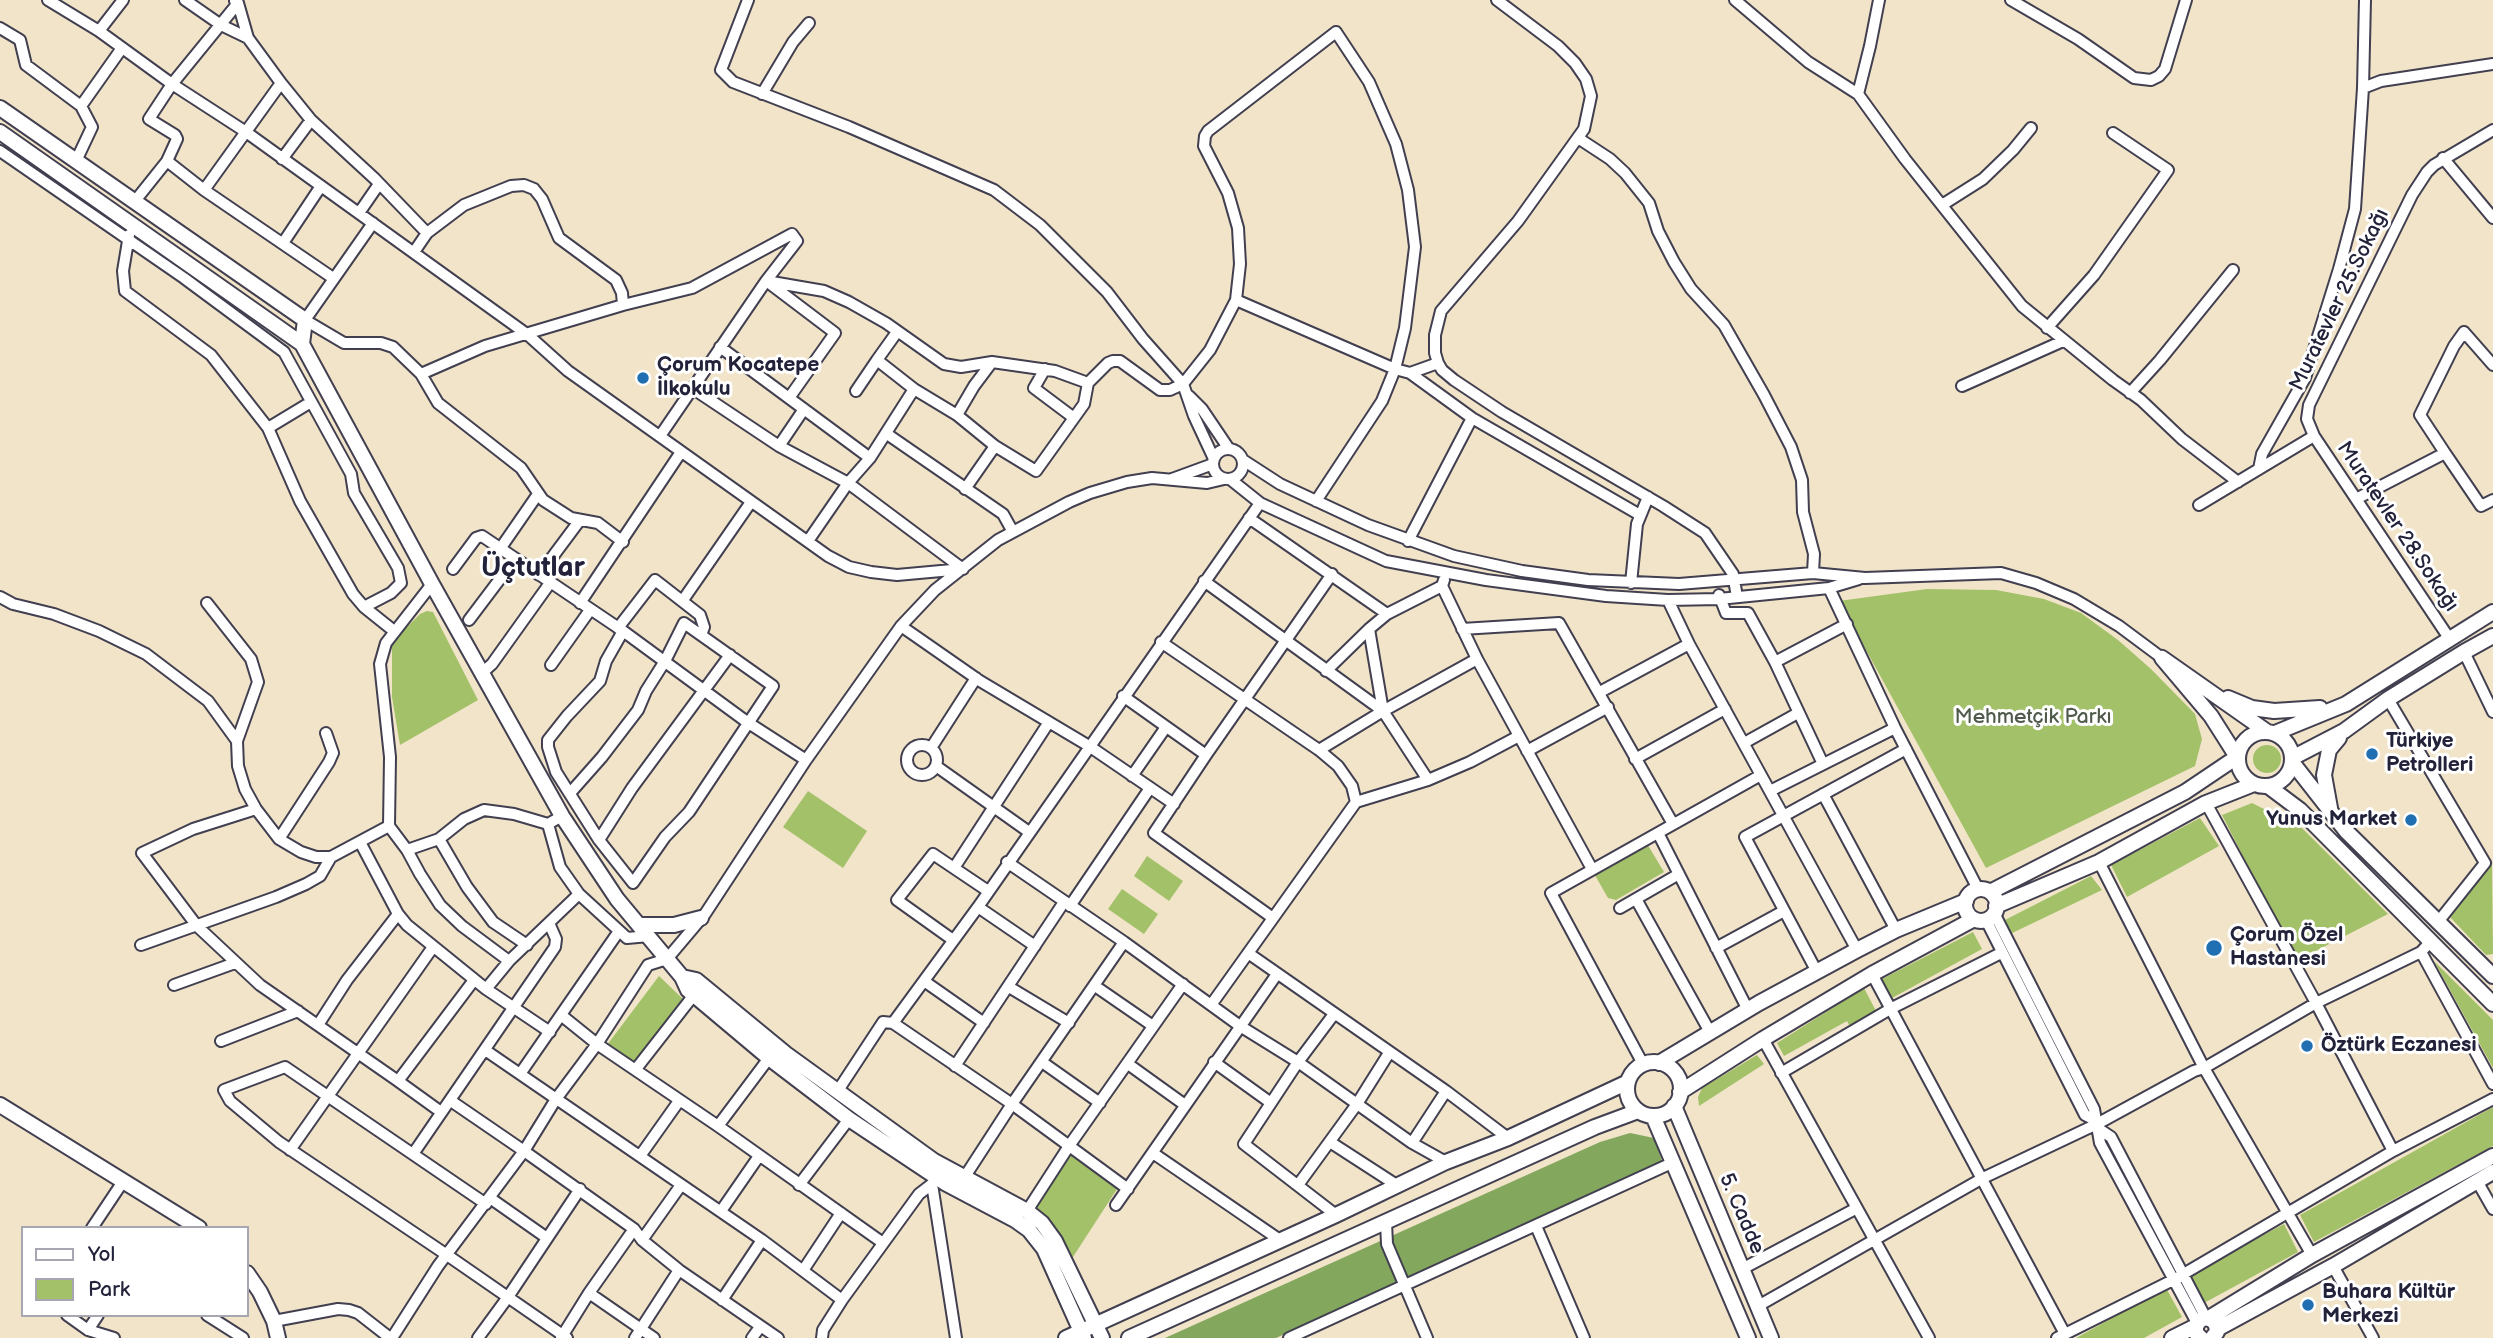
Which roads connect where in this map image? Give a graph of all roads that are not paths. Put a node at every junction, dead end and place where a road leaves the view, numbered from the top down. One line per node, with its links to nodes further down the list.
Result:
1 (48, 0): 15 (street)
2 (122, 0): 15 (street)
3 (185, 0): 13 (street)
4 (748, 0): 22 (street)
5 (1497, 0): 32 (street)
6 (1735, 0): 23 (street)
7 (1879, 0): 23 (street)
8 (2011, 0): 9 (street)
9 (2186, 0)
10 (2365, 0): 21 (street)
11 (236, 2): 13 (street); 16 (street)
12 (809, 23): 22 (street)
13 (221, 25): 16 (street); 20 (street)
14 (0, 28): 24 (street)
15 (100, 31): 17 (street)
16 (248, 38): 19 (street)
17 (122, 48): 20 (street); 24 (street)
18 (2493, 64): 21 (street)
19 (281, 83): 26 (street); 30 (street)
20 (172, 84): 30 (street); 37 (street)
21 (2363, 88): 97 (street)
22 (762, 94): 72 (street)
23 (1858, 94): 42 (street)
24 (81, 106): 36 (street)
25 (0, 108): 36 (street)
26 (311, 120): 35 (street); 38 (street)
27 (2031, 128): 42 (street)
28 (2493, 130): 34 (street, Muratevler 25.Sokağı)
29 (0, 132): 46 (street)
30 (246, 132): 35 (street); 40 (street)
31 (2113, 133): 56 (street)
32 (1577, 138): 65 (street); 123 (street)
33 (0, 151): 46 (street)
34 (2443, 158): 44 (street); 88 (street, Muratevler 25.Sokağı)
35 (282, 159): 39 (street)
36 (76, 161): 41 (street)
37 (167, 162): 40 (street); 41 (street)
38 (379, 184): 43 (street); 47 (street)
39 (321, 186): 43 (street); 48 (street)
40 (204, 190): 48 (street)
41 (135, 201): 55 (street)
42 (1942, 205): 56 (street)
43 (359, 213): 45 (street)
44 (2493, 218)
45 (373, 223): 49 (street); 51 (street)
46 (130, 233): 60 (street); 62 (street); 85 (street)
47 (427, 233): 49 (street); 54 (street)
48 (283, 243): 51 (street)
49 (414, 252): 58 (street)
50 (2233, 270): 77 (street)
51 (333, 278): 55 (street)
52 (766, 281): 54 (street); 57 (street); 61 (street); 79 (street)
53 (1236, 300): 68 (street); 68 (street); 72 (street)
54 (623, 305): 58 (street)
55 (305, 320): 60 (street); 70 (street)
56 (2047, 328): 59 (street)
57 (897, 332): 63 (street); 64 (street)
58 (528, 335): 70 (street); 87 (street)
59 (2063, 341): 73 (street); 77 (street)
60 (302, 344): 62 (street); 132 (street)
61 (720, 347): 74 (street); 79 (street)
62 (284, 352): 80 (street)
63 (877, 360): 75 (street); 76 (street)
64 (992, 362): 67 (street); 82 (street)
65 (1438, 363): 69 (street); 104 (street)
66 (2493, 365): 93 (street)
67 (1045, 369): 71 (street); 83 (street)
68 (1395, 369): 69 (street); 107 (street)
69 (1410, 373): 84 (street)
70 (421, 374): 103 (street)
71 (1088, 383): 72 (street); 83 (street)
72 (1184, 384): 78 (street)
73 (1962, 386)
74 (692, 388): 87 (street); 89 (street)
75 (914, 389): 82 (street); 86 (street)
76 (856, 391)
77 (2130, 393): 100 (street)
78 (1188, 395): 91 (street); 96 (street)
79 (789, 397): 81 (street)
80 (311, 402): 85 (street); 142 (street)
81 (804, 409): 89 (street); 94 (street)
82 (957, 415): 90 (street)
83 (1073, 418): 90 (street)
84 (1472, 418): 111 (street); 116 (street)
85 (268, 428): 142 (street)
86 (887, 434): 94 (street); 102 (street)
87 (660, 436): 92 (street)
88 (2314, 436): 97 (street); 105 (street, Muratevler 28.Sokağı)
89 (779, 446): 101 (street)
90 (995, 446): 102 (street)
91 (1229, 449): 95 (street); 96 (street)
92 (681, 452): 108 (street); 117 (street)
93 (2445, 453): 105 (street); 106 (street)
94 (870, 458): 101 (street)
95 (1243, 460): 99 (street); 107 (street)
96 (1214, 462): 98 (street); 99 (street)
97 (2259, 469): 100 (street)
98 (1172, 479): 99 (street); 114 (street)
99 (1227, 479): 109 (street)
100 (2238, 482): 110 (street)
101 (848, 483): 115 (street); 121 (street)
102 (965, 489): 114 (street)
103 (538, 494): 113 (street); 118 (street)
104 (1648, 497): 111 (street); 127 (street)
105 (2356, 499): 155 (street, Muratevler 28.Sokağı)
106 (2493, 500)
107 (1316, 501): 116 (street)
108 (751, 502): 115 (street); 138 (street)
109 (1259, 503): 112 (street); 122 (street)
110 (2199, 505)
111 (1640, 515): 131 (street)
112 (1249, 518): 124 (street); 128 (street)
113 (580, 520): 117 (street); 125 (street)
114 (1013, 532): 121 (street)
115 (808, 541): 121 (street)
116 (1408, 541): 131 (street)
117 (622, 542): 141 (street)
118 (500, 549): 119 (street); 120 (street)
119 (515, 559): 125 (street); 146 (street)
120 (453, 569)
121 (962, 569): 148 (street)
122 (1447, 571): 133 (street); 139 (street)
123 (1813, 573): 126 (street); 127 (street)
124 (1332, 574): 145 (street); 157 (street)
125 (539, 575): 130 (street)
126 (1865, 578): 134 (street); 161 (street)
127 (1735, 580): 129 (street); 136 (street)
128 (1204, 581): 156 (street); 157 (street)
129 (1719, 581): 131 (street); 137 (street)
130 (550, 583): 141 (street); 167 (street)
131 (1631, 583)
132 (432, 584): 152 (street); 167 (street)
133 (1442, 586): 145 (street); 151 (street)
134 (1829, 588): 136 (street); 147 (street)
135 (0, 597): 189 (street)
136 (1737, 597): 137 (street)
137 (1720, 599): 139 (street); 164 (street)
138 (684, 600): 149 (street); 153 (street)
139 (1668, 600): 158 (street)
140 (207, 603): 189 (street)
141 (580, 603): 143 (street)
142 (364, 607): 152 (street)
143 (590, 610): 149 (street); 165 (street)
144 (2493, 612): 155 (street)
145 (1387, 614): 150 (street)
146 (469, 620)
147 (1847, 624): 164 (street); 184 (street)
148 (901, 626): 168 (street); 199 (street)
149 (621, 629): 163 (street); 203 (street)
150 (1369, 629): 166 (street); 178 (street)
151 (1462, 629): 162 (street); 170 (street)
152 (394, 631): 223 (street)
153 (701, 635): 160 (street); 163 (street)
154 (2493, 636): 159 (street)
155 (2449, 638): 175 (street)
156 (1161, 642): 172 (street); 174 (street)
157 (1287, 642): 166 (street); 174 (street)
158 (1689, 644): 170 (street); 177 (street)
159 (2464, 652): 173 (street); 179 (street)
160 (730, 654): 171 (street); 181 (street)
161 (2162, 658): 169 (street); 197 (street)
162 (1476, 659): 178 (street); 188 (street)
163 (665, 661): 171 (street); 211 (street)
164 (1776, 662): 180 (street)
165 (551, 665)
166 (1326, 671): 178 (street)
167 (482, 673): 206 (street)
168 (976, 678): 182 (street); 192 (street)
169 (2203, 688): 175 (street); 186 (street)
170 (1600, 692): 176 (street)
171 (704, 693): 181 (street); 228 (street)
172 (1123, 696): 183 (street); 191 (street)
173 (2388, 699): 185 (street); 249 (street)
174 (1244, 700): 194 (street); 196 (street)
175 (2346, 704): 186 (street)
176 (1608, 707): 195 (street); 198 (street)
177 (1725, 709): 190 (street); 198 (street)
178 (1383, 711): 194 (street); 207 (street)
179 (2493, 712)
180 (1798, 713): 190 (street); 201 (street)
181 (747, 722): 199 (street); 228 (street)
182 (1049, 722): 191 (street); 216 (street)
183 (1166, 727): 196 (street); 205 (street)
184 (1895, 728): 193 (street); 201 (street)
185 (2344, 731): 200 (street); 218 (street)
186 (2271, 732): 197 (street); 200 (street)
187 (326, 733): 226 (street)
188 (1519, 736): 195 (street); 207 (street)
189 (237, 741): 217 (street)
190 (1744, 743): 204 (street)
191 (1088, 746): 205 (street); 224 (street)
192 (931, 748): 202 (street); 202 (street)
193 (1906, 749): 212 (street); 243 (street)
194 (1319, 750): 213 (street)
195 (1527, 751): 235 (street)
196 (1206, 755): 215 (street)
197 (2238, 757): 208 (street); 243 (street)
198 (1635, 759): 222 (street)
199 (806, 760): 247 (street)
200 (2292, 760): 208 (street); 218 (street)
201 (1823, 764): 210 (street)
202 (936, 766): 216 (street)
203 (556, 772): 206 (street); 211 (street)
204 (1761, 775): 210 (street); 222 (street)
205 (1132, 776): 209 (street)
206 (542, 779): 219 (street)
207 (1428, 779): 213 (street)
208 (2261, 785): 214 (street); 261 (street)
209 (1150, 788): 215 (street); 241 (street)
210 (1770, 791): 220 (street)
211 (571, 792): 228 (street)
212 (1823, 794): 220 (street); 252 (street)
213 (1356, 802): 248 (street)
214 (2206, 803): 233 (street); 282 (street)
215 (1174, 804): 248 (street)
216 (995, 806): 224 (street); 234 (street)
217 (256, 809): 226 (street); 251 (street)
218 (2331, 813): 249 (street)
219 (562, 816): 221 (street); 254 (street)
220 (1784, 816): 245 (street); 263 (street)
221 (548, 824): 227 (street); 238 (street)
222 (1672, 824): 225 (street)
223 (389, 826): 229 (street); 230 (street)
224 (1029, 832): 232 (street)
225 (1658, 833): 235 (street); 236 (street)
226 (279, 839): 231 (street)
227 (439, 839): 230 (street); 258 (street)
228 (599, 840)
229 (360, 842): 231 (street); 246 (street)
230 (407, 850): 267 (street)
231 (331, 857): 251 (street)
232 (1007, 862): 237 (street); 241 (street)
233 (2099, 862): 243 (street); 313 (street)
234 (954, 868): 237 (street); 255 (street)
235 (1592, 869): 311 (street)
236 (1679, 874): 239 (street); 262 (street)
237 (988, 891): 242 (street)
238 (579, 894): 250 (street); 253 (street)
239 (1636, 899): 244 (street); 298 (street)
240 (1966, 901): 243 (street); 243 (street); 252 (street)
241 (1067, 904): 256 (street); 259 (street)
242 (978, 906): 255 (street); 259 (street)
243 (1986, 907): 265 (street); 272 (street); 339 (street)
244 (1620, 908)
245 (1784, 911): 262 (street); 269 (street)
246 (398, 914): 260 (street); 294 (street)
247 (701, 918): 254 (street); 266 (street)
248 (1273, 918): 264 (street)
249 (2438, 922): 270 (street)
250 (549, 923): 258 (street); 285 (street)
251 (197, 926): 257 (street); 268 (street)
252 (1896, 930): 263 (street)
253 (618, 931): 254 (street); 290 (street)
254 (644, 931): 266 (street)
255 (953, 940): 275 (street)
256 (1124, 942): 276 (street); 278 (street)
257 (141, 945)
258 (527, 945): 267 (street)
259 (1035, 946): 279 (street)
260 (433, 947): 274 (street); 303 (street)
261 (2426, 947): 282 (street); 283 (street); 319 (street)
262 (1716, 948): 287 (street)
263 (1857, 950): 269 (street)
264 (1248, 953): 271 (street); 284 (street)
265 (2001, 953): 286 (street); 339 (street)
266 (667, 959): 273 (street); 301 (street)
267 (509, 961): 280 (street)
268 (235, 963): 277 (street); 288 (street)
269 (1817, 972): 287 (street)
270 (2492, 973)
271 (1277, 974): 289 (street); 296 (street)
272 (1872, 974): 286 (street); 299 (street)
273 (682, 977): 281 (street); 321 (street)
274 (474, 981): 280 (street); 317 (street)
275 (924, 981): 291 (street); 292 (street)
276 (1183, 984): 284 (street); 295 (street)
277 (174, 985)
278 (1094, 986): 293 (street); 295 (street)
279 (1009, 987): 292 (street); 293 (street)
280 (486, 989): 285 (street)
281 (693, 996): 305 (street); 314 (street)
282 (2316, 1003): 313 (street); 347 (street)
283 (2493, 1004)
284 (1211, 1005): 296 (street)
285 (513, 1008): 297 (street); 302 (street)
286 (1892, 1008): 315 (street); 357 (street)
287 (1748, 1010): 298 (street)
288 (298, 1011): 294 (street); 300 (street)
289 (1334, 1014): 304 (street); 308 (street)
290 (561, 1015): 297 (street); 301 (street)
291 (893, 1023): 312 (street); 321 (street)
292 (984, 1023): 312 (street)
293 (1069, 1023): 306 (street)
294 (318, 1025): 303 (street)
295 (1153, 1026): 310 (street)
296 (1240, 1026): 307 (street); 308 (street)
297 (550, 1032): 316 (street)
298 (1710, 1032): 309 (street)
299 (1763, 1039): 315 (street); 322 (street)
300 (221, 1041)
301 (597, 1044): 314 (street); 324 (street)
302 (485, 1050): 316 (street); 326 (street)
303 (360, 1053): 317 (street); 323 (street)
304 (1390, 1053): 320 (street); 331 (street)
305 (769, 1058): 338 (street); 340 (street)
306 (1042, 1062): 328 (street); 330 (street)
307 (1214, 1062): 329 (street); 333 (street)
308 (1298, 1062): 329 (street); 331 (street)
309 (1659, 1063): 311 (street); 322 (street)
310 (1128, 1064): 328 (street); 333 (street)
311 (1643, 1065): 318 (street)
312 (955, 1066): 330 (street)
313 (2204, 1068): 339 (street); 374 (street)
314 (636, 1069): 327 (street)
315 (1782, 1073): 369 (street)
316 (520, 1074): 324 (street)
317 (398, 1081): 336 (street)
318 (1628, 1082): 335 (street); 341 (street)
319 (2493, 1084)
320 (1446, 1091): 341 (street); 343 (street)
321 (837, 1092): 356 (street)
322 (1680, 1092): 334 (street)
323 (328, 1096): 345 (street); 345 (street); 349 (street)
324 (556, 1099): 346 (street); 350 (street)
325 (2493, 1099): 347 (street)
326 (451, 1101): 336 (street); 346 (street)
327 (678, 1101): 340 (street); 350 (street)
328 (1100, 1103): 344 (street)
329 (1271, 1103): 363 (street)
330 (1012, 1104): 344 (street); 356 (street)
331 (1357, 1104): 342 (street); 343 (street)
332 (0, 1105): 358 (street)
333 (1185, 1105): 348 (street)
334 (1674, 1106): 337 (street); 391 (street, 5. Cadde)
335 (1638, 1111): 337 (street); 376 (street)
336 (441, 1112): 349 (street)
337 (1653, 1116): 354 (street, 5. Cadde)
338 (849, 1119): 359 (street); 362 (street)
339 (2097, 1124): 357 (street); 394 (street)
340 (718, 1126): 351 (street)
341 (1508, 1138): 353 (street)
342 (1330, 1142): 363 (street); 364 (street)
343 (1412, 1143): 353 (street)
344 (1069, 1146): 365 (street); 372 (street)
345 (290, 1150): 387 (street)
346 (524, 1151): 366 (street); 367 (street)
347 (2393, 1151): 374 (street)
348 (1153, 1153): 365 (street); 384 (street)
349 (413, 1154): 367 (street)
350 (640, 1156): 361 (street)
351 (760, 1156): 362 (street); 371 (street)
352 (2493, 1156): 388 (street)
353 (1446, 1162): 364 (street)
354 (1674, 1163): 379 (street); 429 (street, 5. Cadde)
355 (2493, 1172): 360 (street)
356 (964, 1178): 372 (street)
357 (1983, 1178): 385 (street); 411 (street)
358 (124, 1180): 377 (street); 378 (street)
359 (934, 1181): 386 (street); 410 (street); 422 (street)
360 (2477, 1181): 370 (street); 389 (street)
361 (681, 1185): 371 (street); 382 (street)
362 (799, 1185): 373 (street)
363 (1298, 1185): 375 (street)
364 (1398, 1186): 375 (street)
365 (1128, 1188): 368 (street)
366 (579, 1189): 380 (street); 381 (street)
367 (488, 1201): 381 (street); 387 (street)
368 (1116, 1205)
369 (1857, 1208): 385 (street); 391 (street)
370 (2493, 1209)
371 (721, 1211): 383 (street)
372 (1027, 1211): 405 (street)
373 (841, 1213): 386 (street); 390 (street)
374 (2287, 1213): 388 (street); 394 (street)
375 (1336, 1215): 384 (street)
376 (1386, 1222): 395 (street); 425 (street)
377 (93, 1226)
378 (196, 1226)
379 (1536, 1226): 395 (street); 428 (street)
380 (634, 1229): 382 (street); 396 (street)
381 (547, 1238): 397 (street)
382 (642, 1240): 392 (street)
383 (762, 1240): 390 (street); 398 (street)
384 (1280, 1240): 405 (street)
385 (1875, 1241): 400 (street); 431 (street)
386 (883, 1243): 399 (street)
387 (447, 1255): 397 (street); 416 (street)
388 (2312, 1255): 407 (street)
389 (2333, 1266): 407 (street); 433 (street)
390 (804, 1269): 399 (street)
391 (1742, 1269): 400 (street, 5. Cadde)
392 (680, 1270): 398 (street); 409 (street)
393 (248, 1274): 404 (street)
394 (2178, 1276): 407 (street); 411 (street)
395 (1406, 1285): 426 (street); 427 (street)
396 (589, 1293): 409 (street); 412 (street)
397 (508, 1297): 412 (street); 417 (street)
398 (722, 1300): 406 (street)
399 (842, 1300): 421 (street)
400 (1758, 1306): 430 (street, 5. Cadde)
401 (70, 1317): 408 (street)
402 (97, 1317): 408 (street)
403 (210, 1317): 414 (street)
404 (274, 1321): 415 (street); 416 (street)
405 (1095, 1323): 410 (street); 424 (street)
406 (760, 1327): 419 (street); 420 (street)
407 (2206, 1327): 432 (street)
408 (88, 1330): 413 (street)
409 (637, 1333): 418 (street)
410 (1082, 1334): 423 (street)
411 (2061, 1336)
412 (564, 1337)
413 (114, 1338)
414 (243, 1338)
415 (278, 1338)
416 (391, 1338)
417 (479, 1338)
418 (654, 1338)
419 (752, 1338)
420 (778, 1338)
421 (822, 1338)
422 (956, 1338)
423 (1066, 1338)
424 (1102, 1338)
425 (1129, 1338)
426 (1289, 1338)
427 (1427, 1338)
428 (1584, 1338)
429 (1748, 1338)
430 (1772, 1338)
431 (1929, 1338)
432 (2172, 1338)
433 (2373, 1338)

